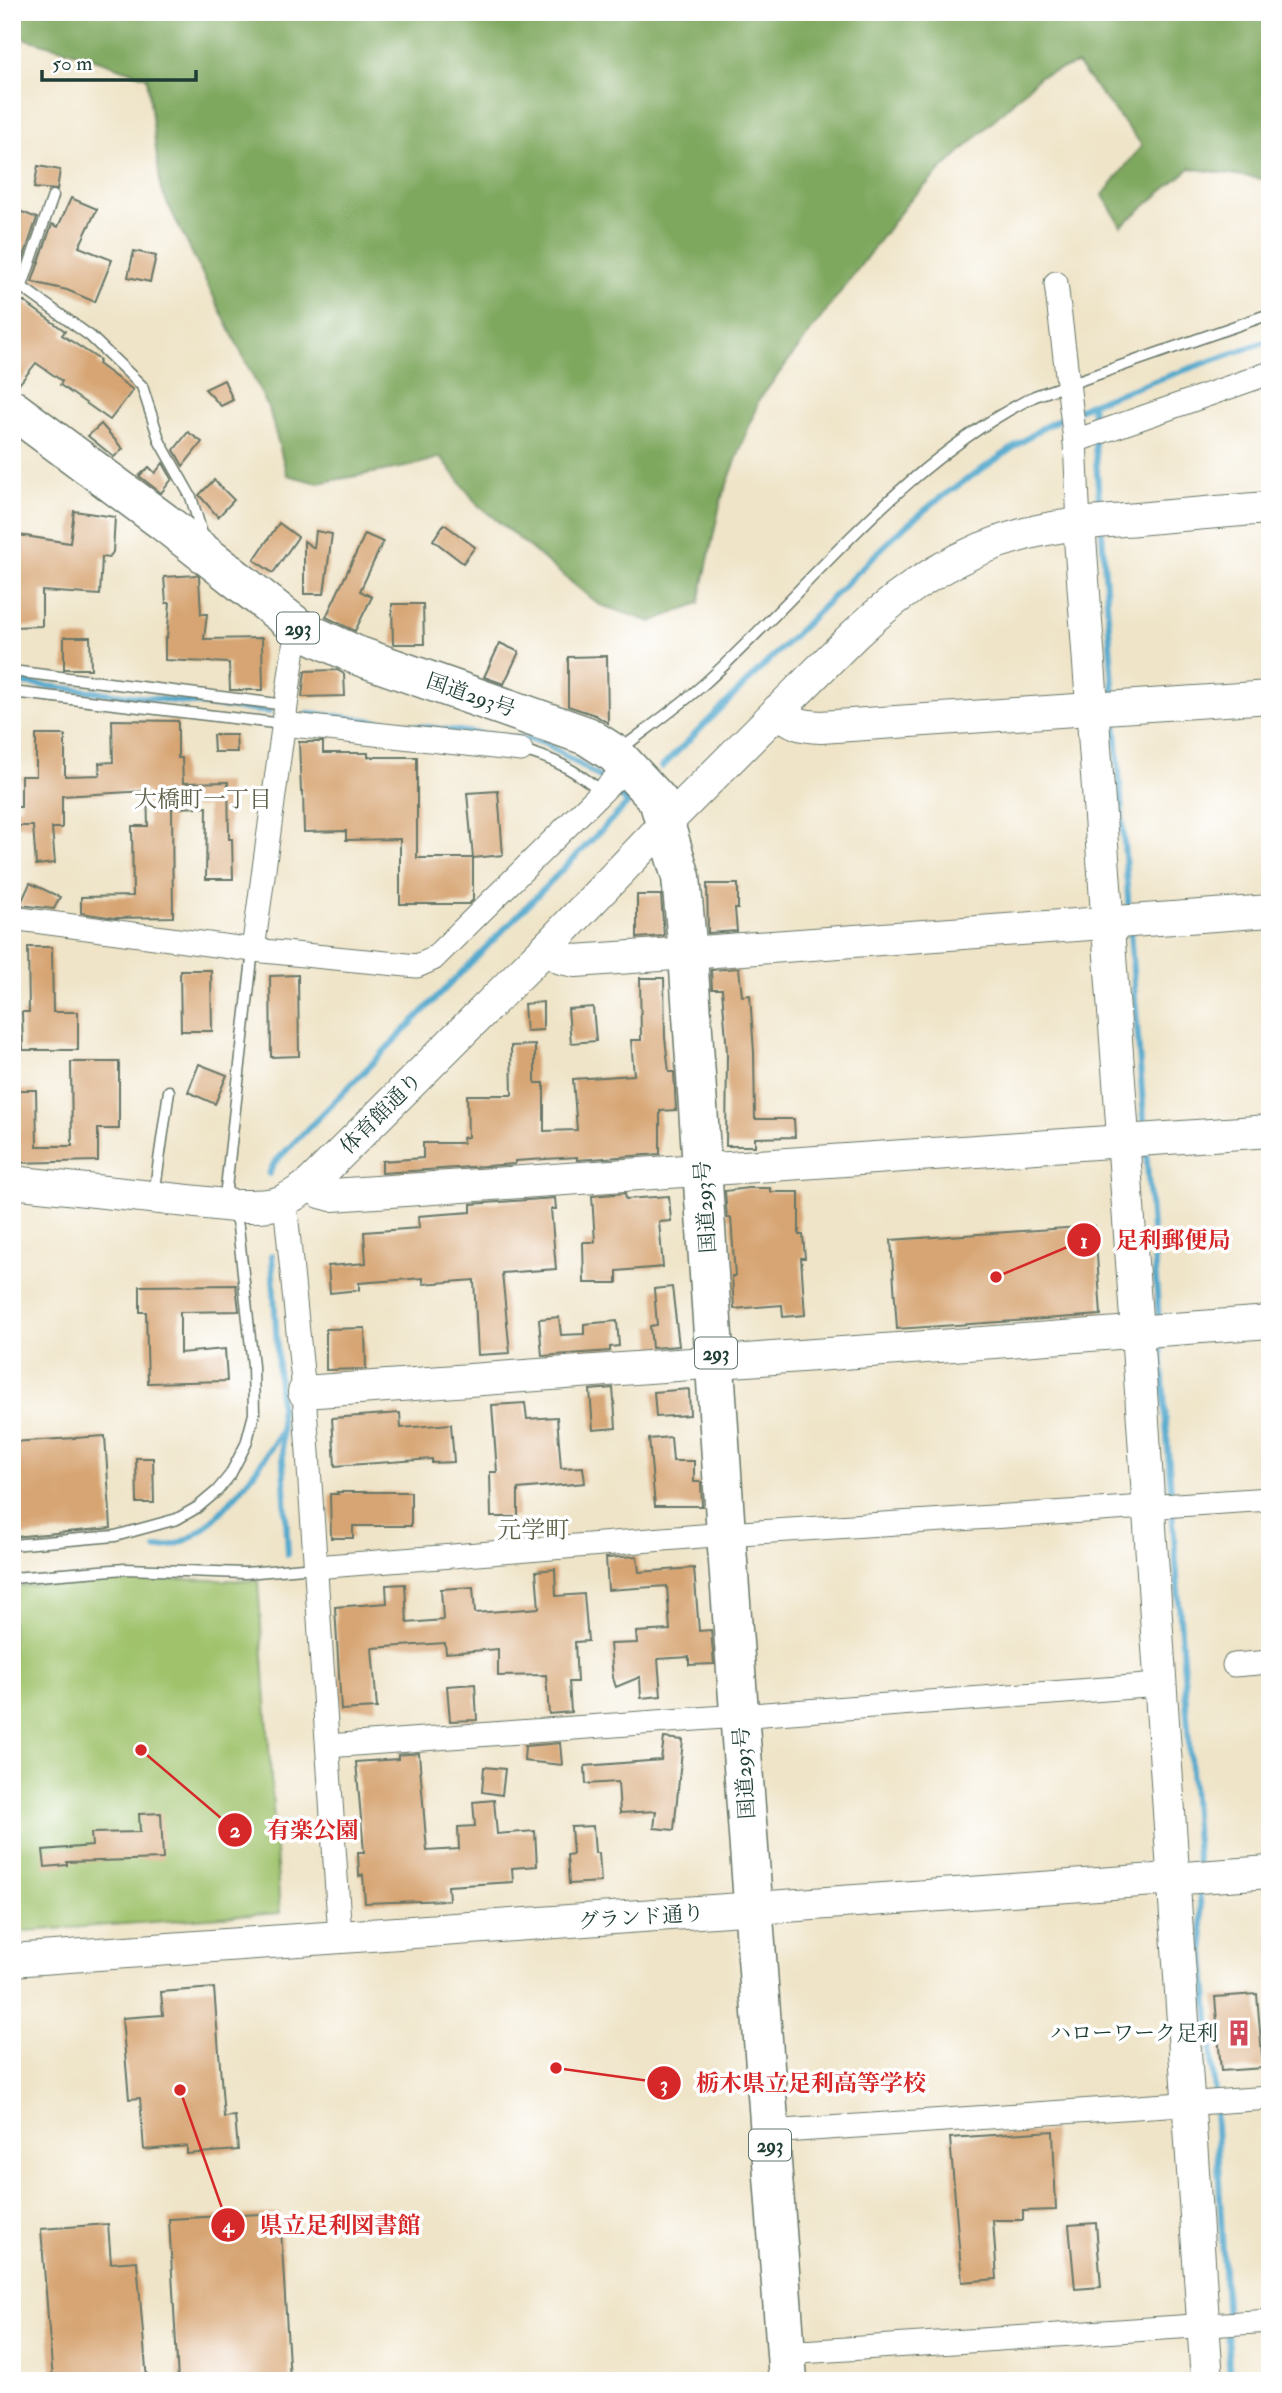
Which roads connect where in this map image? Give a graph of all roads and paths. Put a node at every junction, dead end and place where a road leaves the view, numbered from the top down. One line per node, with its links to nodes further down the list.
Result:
1 (53, 196): 2 (lane)
2 (17, 283): 11 (lane)
3 (1056, 283): 6 (street)
4 (1270, 314): 6 (lane)
5 (1270, 373): 8 (street)
6 (1067, 389): 8 (street); 20 (lane)
7 (12, 409): 11 (highway, 国道293号 / 293)
8 (1074, 436): 10 (street)
9 (1270, 508): 10 (street, 体育館通り)
10 (1079, 524): 16 (street); 17 (street, 体育館通り)
11 (204, 554): 12 (highway, 国道293号 / 293)
12 (300, 629): 18 (street); 20 (highway, 国道293号 / 293)
13 (12, 671): 18 (lane)
14 (12, 692): 18 (lane)
15 (1270, 697): 16 (street)
16 (1093, 709): 17 (street); 24 (street)
17 (778, 710): 21 (street, 体育館通り)
18 (285, 715): 19 (street); 26 (street)
19 (521, 750): 20 (lane)
20 (615, 770): 21 (highway, 国道293号 / 293); 26 (street)
21 (665, 824): 25 (street, 体育館通り); 27 (highway, 国道293号 / 293)
22 (1270, 911): 24 (street)
23 (12, 918): 26 (street)
24 (1108, 923): 27 (street); 30 (street)
25 (548, 946): 27 (street); 33 (street, 体育館通り)
26 (253, 950): 35 (lane)
27 (688, 954): 31 (highway, 国道293号 / 293)
28 (169, 1091): 34 (lane)
29 (1270, 1131): 30 (street)
30 (1122, 1141): 31 (street); 37 (street)
31 (702, 1171): 33 (street); 38 (highway, 国道293号 / 293)
32 (12, 1182): 34 (street)
33 (298, 1193): 35 (street); 39 (street)
34 (154, 1198): 35 (street)
35 (234, 1206): 43 (lane)
36 (1270, 1322): 37 (street)
37 (1137, 1332): 38 (street); 41 (street)
38 (716, 1362): 39 (street); 42 (highway, 国道293号 / 293)
39 (304, 1392): 44 (street)
40 (1270, 1499): 41 (street)
41 (1148, 1508): 42 (street); 48 (street)
42 (726, 1534): 44 (street); 49 (highway, 国道293号 / 293)
43 (12, 1545)
44 (315, 1567): 45 (lane); 50 (street)
45 (12, 1578)
46 (1270, 1662): 47 (street)
47 (1234, 1665)
48 (1160, 1685): 49 (street); 52 (street)
49 (741, 1716): 50 (street); 53 (highway, 国道293号 / 293)
50 (328, 1746): 54 (street)
51 (1270, 1872): 52 (street, グランド通り)
52 (1175, 1880): 53 (street, グランド通り); 57 (street)
53 (754, 1910): 54 (street, グランド通り); 58 (highway, 国道293号 / 293)
54 (340, 1937): 55 (street, グランド通り)
55 (12, 1961)
56 (1270, 2098): 57 (street)
57 (1189, 2103): 58 (street); 60 (street)
58 (769, 2132): 61 (highway, 国道293号 / 293)
59 (1270, 2321): 60 (street)
60 (1203, 2324): 61 (street); 62 (street)
61 (787, 2367)
62 (1207, 2381)

